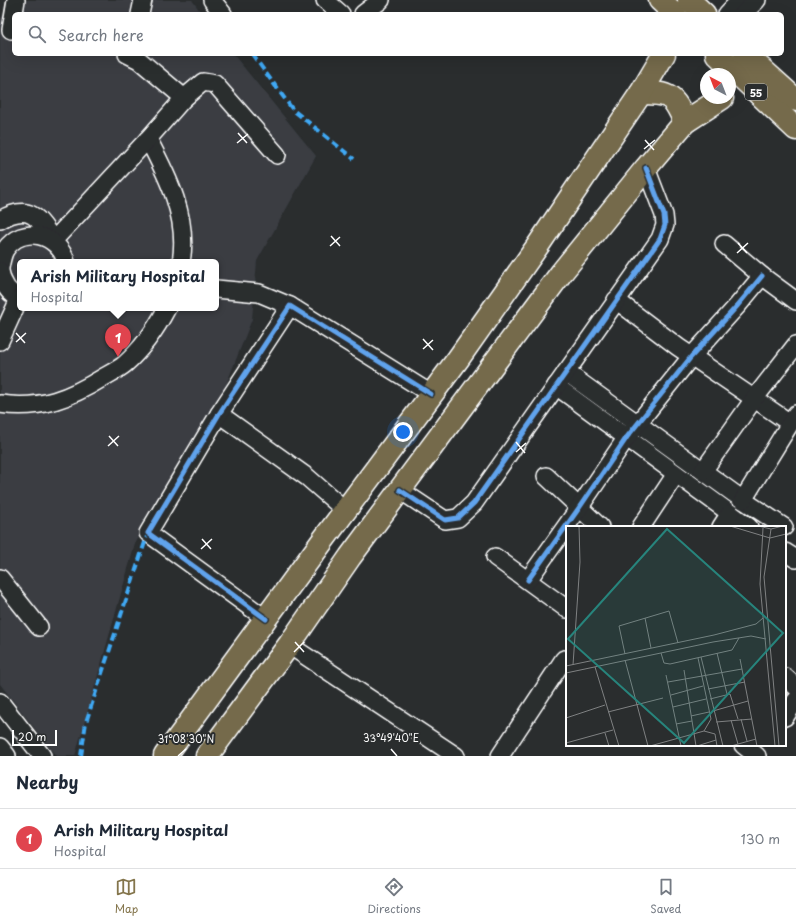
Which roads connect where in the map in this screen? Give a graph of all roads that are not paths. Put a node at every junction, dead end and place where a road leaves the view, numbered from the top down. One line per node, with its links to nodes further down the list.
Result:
1 (16, 0): 9 (street)
2 (143, 0): 10 (street)
3 (212, 0): 11 (street)
4 (324, 0): 12 (street)
5 (381, 0): 13 (street)
6 (740, 0): 15 (street)
7 (757, 0): 16 (street)
8 (673, 8): 14 (main road)
9 (13, 12)
10 (140, 12)
11 (221, 12)
12 (339, 12)
13 (366, 12)
14 (694, 12)
15 (729, 12)
16 (745, 12)
17 (12, 15): 18 (street)
18 (8, 30)
19 (131, 56): 26 (street)
20 (663, 56): 25 (main road)
21 (718, 56): 24 (main road, 55)
22 (747, 56): 23 (main road)
23 (765, 72): 24 (main road); 27 (main road)
24 (738, 88): 30 (main road, 55)
25 (641, 93): 29 (main road); 48 (main road)
26 (184, 98): 31 (street); 32 (street)
27 (796, 100)
28 (713, 104): 29 (main road)
29 (685, 122): 33 (main road)
30 (796, 129)
31 (148, 139): 35 (street); 38 (street)
32 (277, 155)
33 (646, 168): 43 (street); 49 (main road)
34 (0, 220): 35 (street)
35 (53, 241): 37 (street); 39 (street)
36 (724, 244): 40 (street)
37 (66, 259)
38 (180, 259)
39 (0, 269): 42 (street)
40 (762, 276): 44 (street); 52 (street)
41 (219, 289): 46 (street)
42 (17, 298)
43 (616, 300): 52 (street); 55 (street)
44 (796, 301)
45 (17, 303): 50 (street)
46 (290, 306): 56 (street); 59 (street)
47 (165, 311): 58 (street)
48 (485, 320): 49 (main road); 53 (main road)
49 (512, 338): 54 (main road)
50 (0, 341)
51 (796, 345): 57 (street)
52 (691, 357): 57 (street); 61 (street)
53 (458, 358): 54 (main road); 56 (main road)
54 (484, 376): 65 (main road)
55 (561, 379): 61 (street); 65 (street)
56 (432, 394): 69 (main road)
57 (754, 399): 60 (street); 64 (street)
58 (0, 404)
59 (219, 414): 69 (street); 87 (street)
60 (793, 418): 67 (street)
61 (632, 431): 62 (street); 64 (street); 68 (street)
62 (676, 474): 66 (street); 73 (street)
63 (546, 476): 68 (street)
64 (710, 476): 66 (street); 67 (street)
65 (400, 490): 81 (main road)
66 (707, 497): 70 (street)
67 (743, 500): 75 (street)
68 (580, 508): 71 (street); 72 (street)
69 (345, 510): 79 (main road)
70 (725, 520): 74 (street)
71 (567, 526)
72 (599, 526)
73 (642, 526)
74 (746, 526)
75 (783, 526)
76 (566, 527): 85 (street)
77 (786, 528): 78 (street)
78 (796, 534)
79 (324, 539): 81 (main road); 87 (main road)
80 (786, 553): 83 (street)
81 (350, 557): 89 (main road)
82 (495, 557): 85 (street)
83 (796, 559)
84 (0, 578): 88 (street)
85 (528, 580): 86 (street)
86 (566, 608)
87 (266, 619): 101 (main road)
88 (38, 627)
89 (289, 645): 102 (main road); 103 (street)
90 (564, 659): 104 (street)
91 (786, 679): 92 (street)
92 (796, 687)
93 (796, 700): 95 (street)
94 (0, 702): 100 (street)
95 (786, 715)
96 (744, 746): 105 (street)
97 (765, 746): 105 (street)
98 (0, 747): 99 (street)
99 (7, 756)
100 (42, 756)
101 (165, 756)
102 (207, 756)
103 (456, 756)
104 (500, 756)
105 (758, 756)

